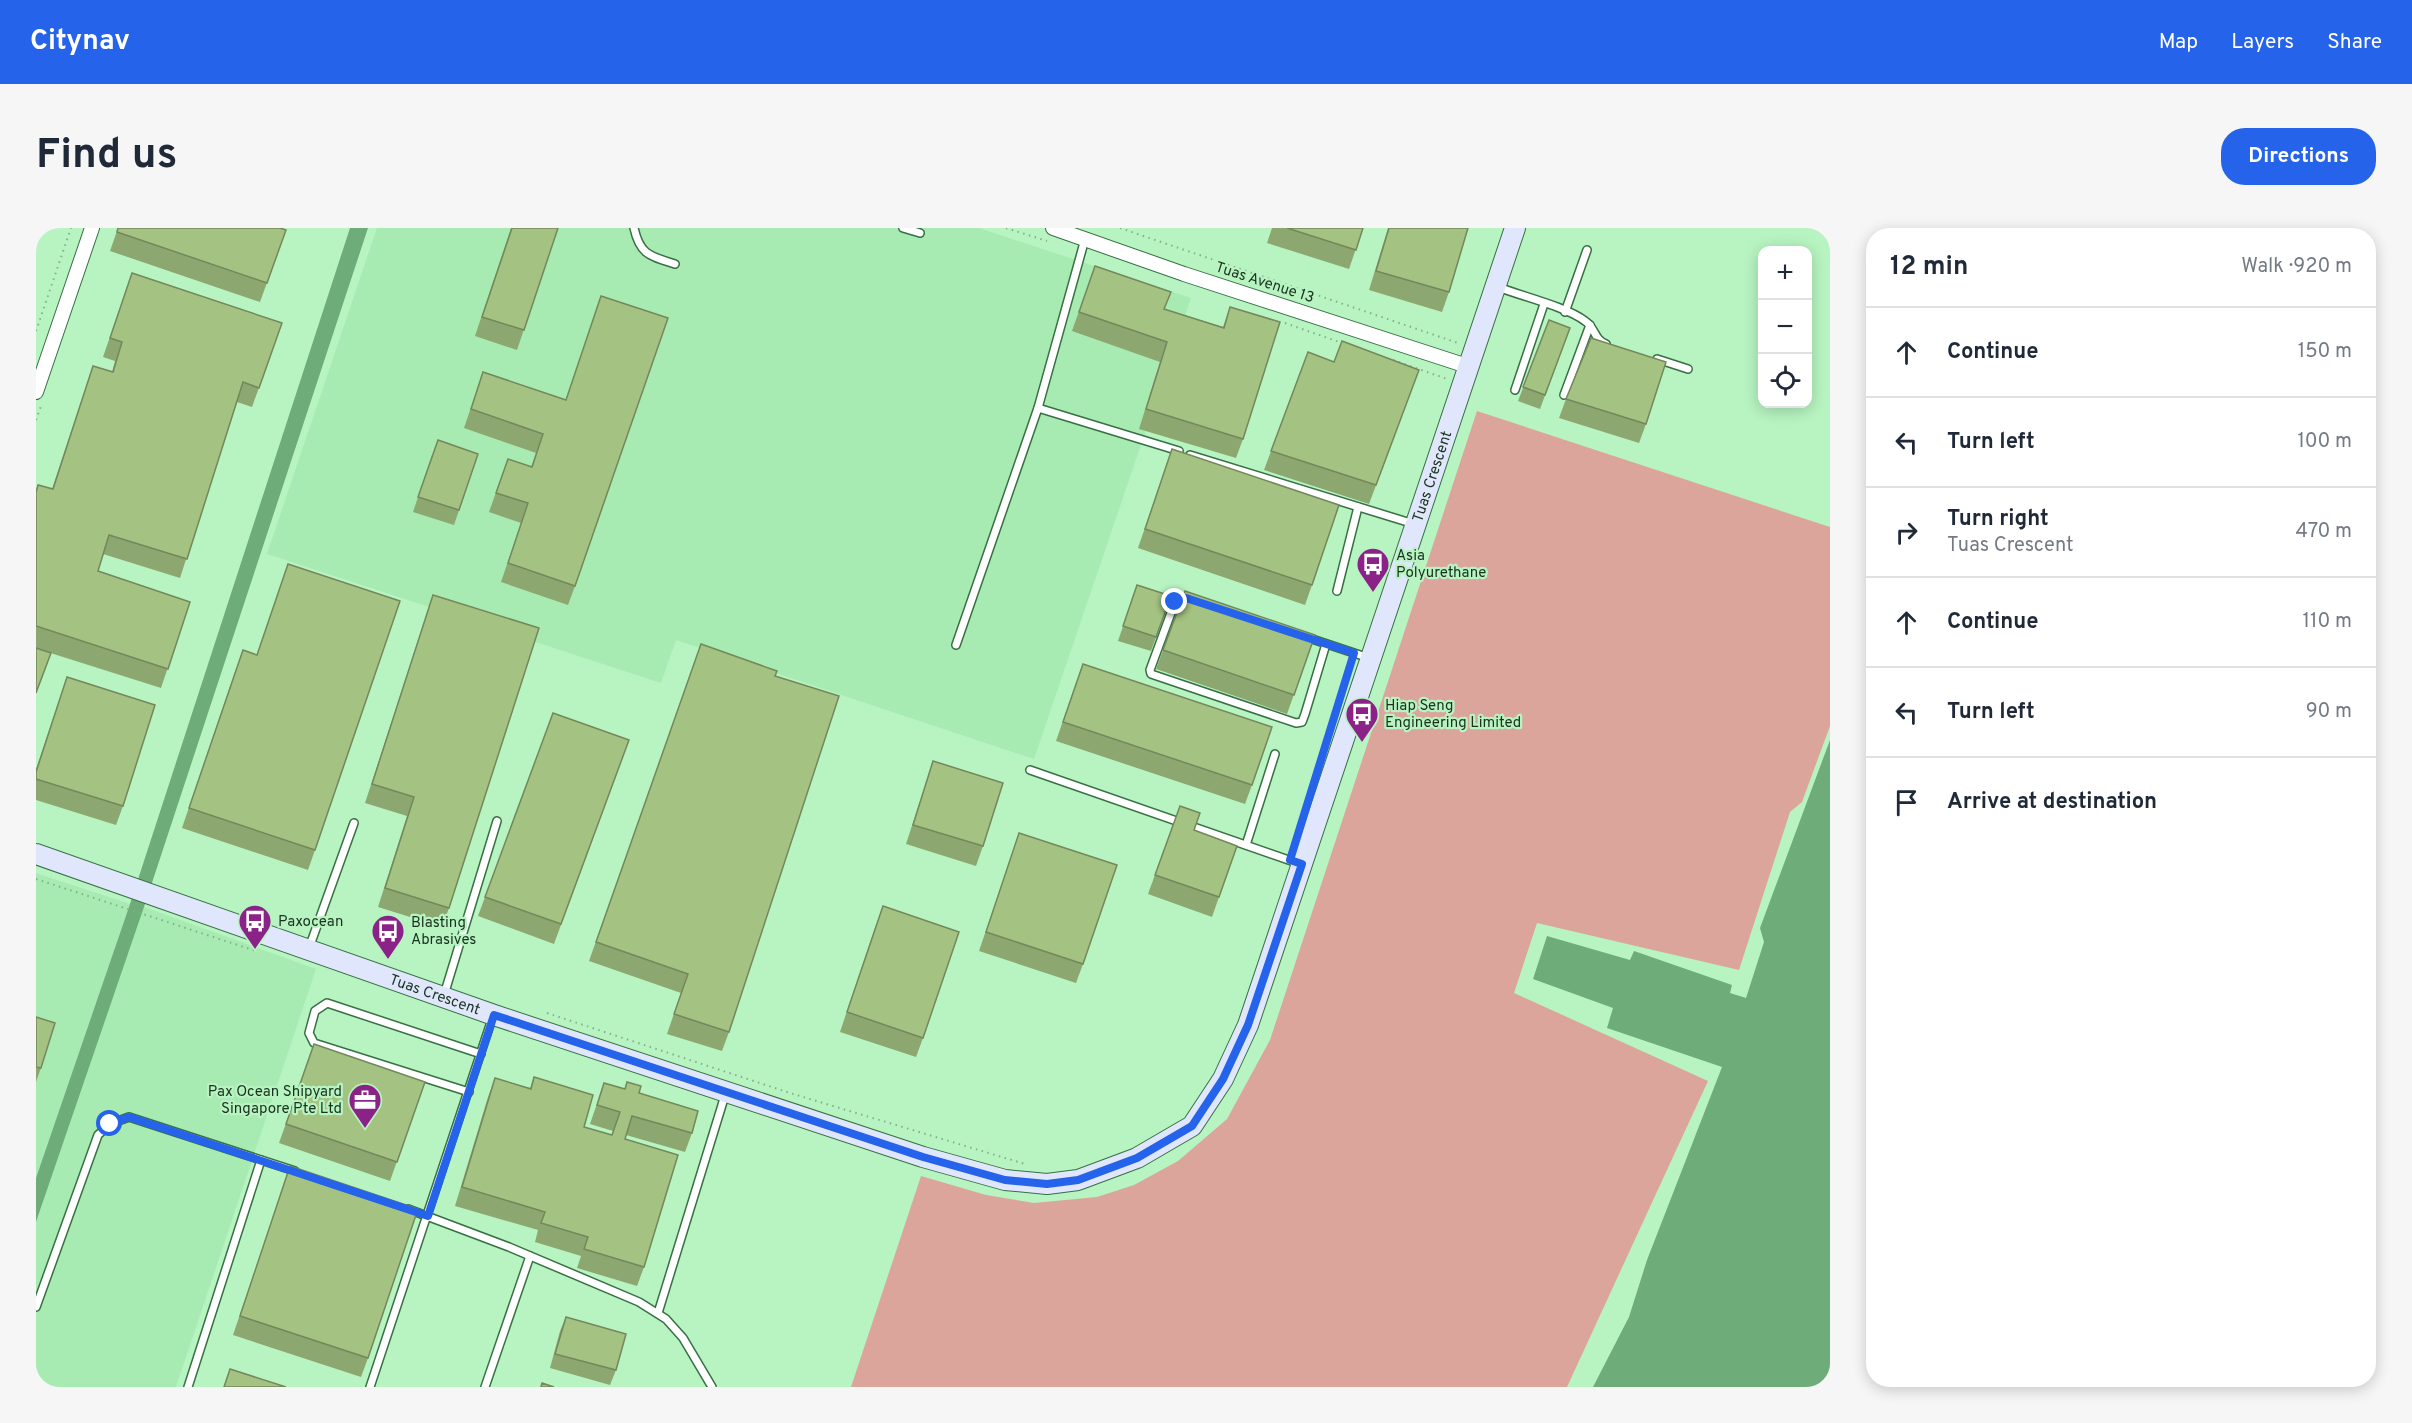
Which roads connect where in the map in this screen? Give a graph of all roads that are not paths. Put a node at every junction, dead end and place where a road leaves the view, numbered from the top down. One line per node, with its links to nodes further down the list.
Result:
1 (92, 228): 19 (street)
2 (634, 228): 9 (lane)
3 (903, 228): 6 (lane)
4 (1053, 228): 7 (street, Tuas Avenue 13)
5 (1515, 228): 10 (street, Tuas Crescent)
6 (920, 233)
7 (1085, 239): 16 (street, Tuas Avenue 13); 21 (lane)
8 (1587, 250): 12 (lane)
9 (675, 264)
10 (1495, 286): 11 (lane); 16 (street, Tuas Crescent)
11 (1544, 304): 12 (lane); 18 (lane)
12 (1565, 312): 13 (lane)
13 (1590, 325): 14 (lane); 20 (lane)
14 (1619, 348)
15 (1654, 358): 17 (lane)
16 (1464, 359): 23 (street, Tuas Crescent)
17 (1688, 369)
18 (1515, 390)
19 (36, 392)
20 (1564, 395)
21 (1038, 408): 22 (lane); 28 (lane)
22 (1358, 507): 23 (lane); 24 (lane)
23 (1415, 524): 29 (street, Tuas Crescent)
24 (1337, 591)
25 (1197, 601): 27 (lane)
26 (1294, 633): 27 (lane)
27 (1326, 644): 29 (lane)
28 (956, 645)
29 (1376, 650): 36 (street, Tuas Crescent)
30 (1275, 754): 34 (lane)
31 (1030, 770): 34 (lane)
32 (497, 821): 38 (lane)
33 (354, 823): 37 (lane)
34 (1246, 845): 36 (lane)
35 (36, 854): 37 (street, Tuas Crescent)
36 (1302, 864): 42 (street, Tuas Crescent)
37 (308, 950): 38 (street, Tuas Crescent)
38 (443, 997): 39 (street, Tuas Crescent)
39 (494, 1015): 40 (lane); 42 (street, Tuas Crescent)
40 (481, 1054): 41 (lane); 41 (lane)
41 (469, 1092): 46 (lane)
42 (726, 1092): 49 (lane)
43 (261, 1160): 44 (lane); 48 (lane); 50 (lane)
44 (306, 1175)
45 (394, 1205): 46 (lane)
46 (428, 1216): 47 (lane); 51 (lane)
47 (530, 1256): 49 (lane); 52 (lane)
48 (36, 1307)
49 (658, 1314): 53 (lane)
50 (188, 1387)
51 (370, 1387)
52 (485, 1387)
53 (712, 1387)

